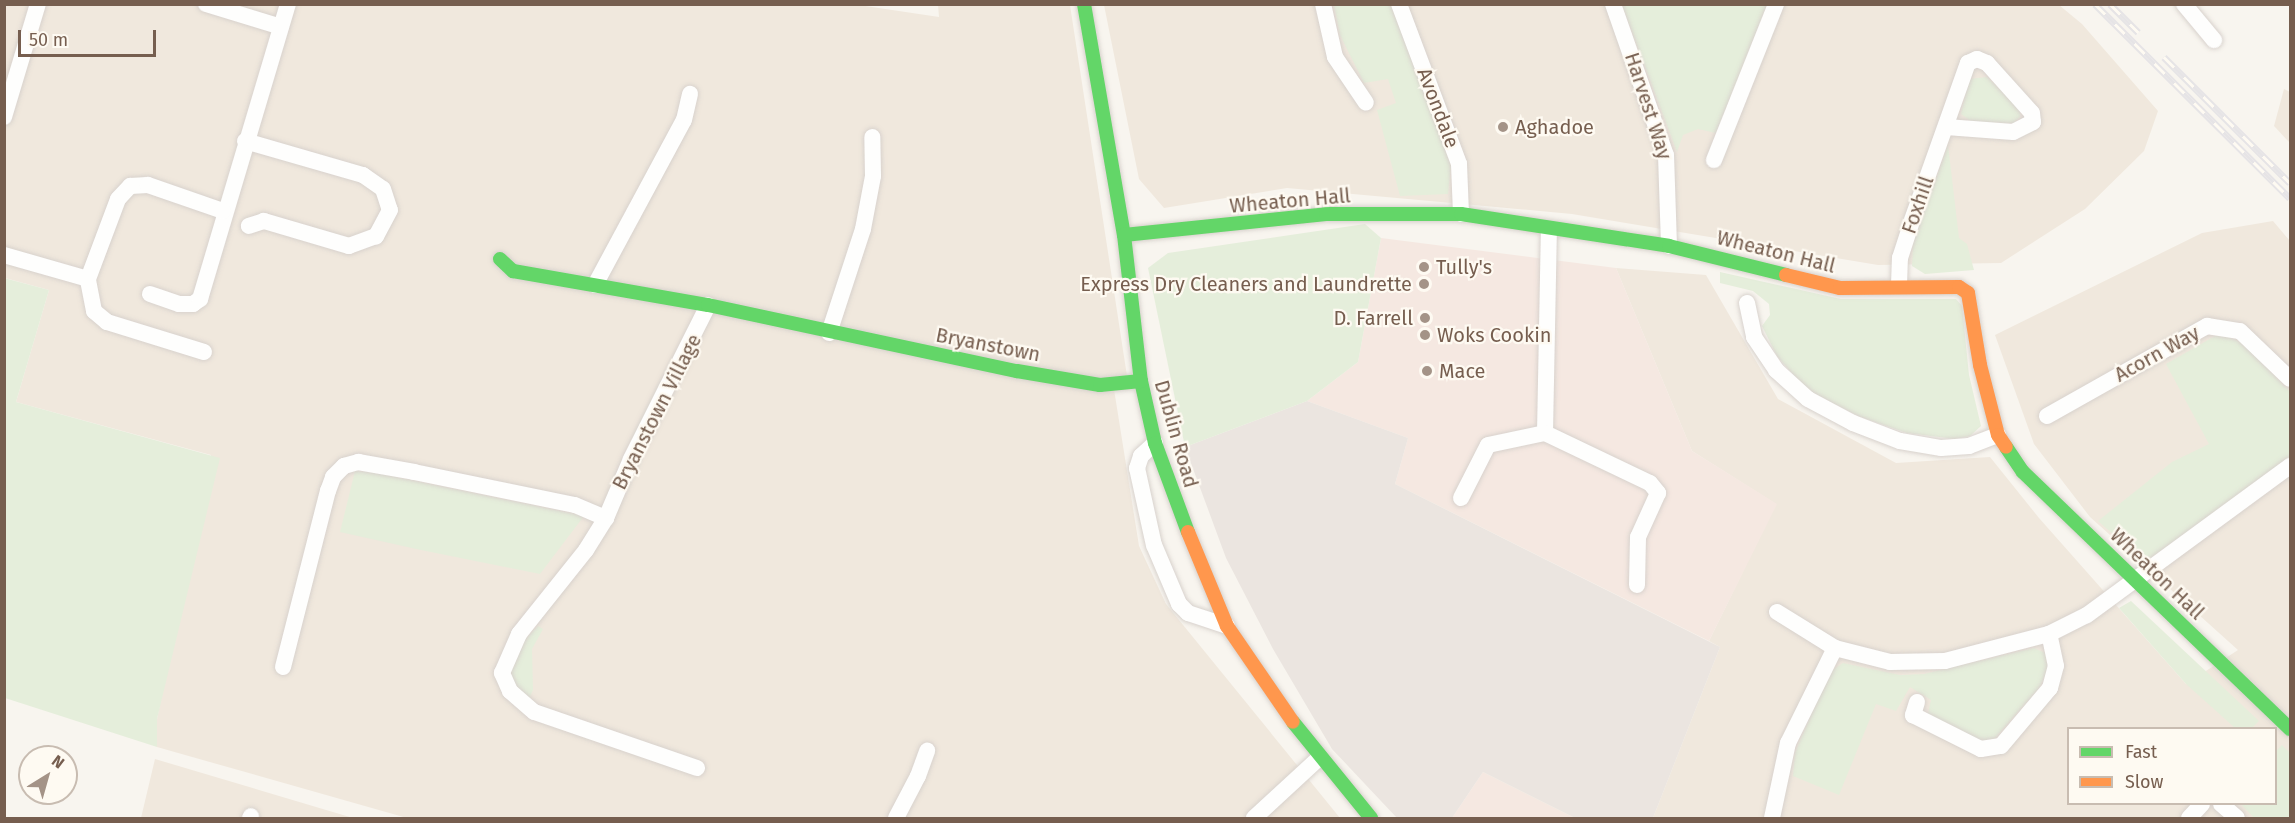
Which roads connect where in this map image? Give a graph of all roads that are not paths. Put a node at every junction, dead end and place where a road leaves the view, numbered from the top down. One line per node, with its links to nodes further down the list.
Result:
1 (38, 4): 14 (street)
2 (206, 4): 10 (street)
3 (288, 4): 10 (street)
4 (1084, 4): 23 (street, Dublin Road)
5 (1323, 4): 13 (street)
6 (1399, 4): 20 (street, Avondale)
7 (1613, 4): 24 (street, Harvest Way)
8 (1776, 4): 18 (street)
9 (2184, 4): 11 (street)
10 (281, 27): 17 (street)
11 (2214, 40)
12 (690, 94): 28 (street)
13 (1366, 103)
14 (4, 117)
15 (1946, 128): 15 (street, Foxhill); 29 (street, Foxhill)
16 (872, 136): 33 (street)
17 (245, 141): 19 (street); 21 (street)
18 (1714, 160)
19 (223, 211): 27 (street); 30 (street)
20 (1461, 214): 22 (street, Wheaton Hall); 23 (street, Wheaton Hall)
21 (249, 226)
22 (1549, 229): 24 (street, Wheaton Hall); 38 (street)
23 (1124, 235): 36 (street, Dublin Road)
24 (1669, 246): 29 (street, Wheaton Hall)
25 (4, 255): 27 (street)
26 (500, 259): 28 (street, Bryanstown Village)
27 (88, 279): 34 (street)
28 (595, 285): 32 (street, Bryanstown Village)
29 (1899, 285): 39 (street, Wheaton Hall)
30 (150, 294)
31 (1747, 303): 39 (street)
32 (708, 305): 33 (street, Bryanstown Village); 43 (street, Bryanstown Village)
33 (829, 333): 36 (street, Bryanstown)
34 (204, 352)
35 (2290, 380): 37 (street, Acorn Way)
36 (1141, 381): 40 (street, Dublin Road)
37 (2047, 416)
38 (1545, 433): 42 (street); 45 (street)
39 (1998, 435): 44 (street, Wheaton Hall)
40 (1155, 442): 47 (street, Dublin Road); 47 (street)
41 (2290, 466): 44 (street)
42 (1461, 498)
43 (606, 518): 50 (street); 55 (street, Bryanstown Village)
44 (2135, 579): 48 (street); 52 (street, Wheaton Hall)
45 (1637, 585)
46 (1777, 612): 49 (street)
47 (1227, 626): 54 (street, Dublin Road)
48 (2049, 634): 49 (street); 51 (street)
49 (1835, 648): 61 (street)
50 (283, 666)
51 (1917, 702)
52 (2282, 726)
53 (927, 750): 58 (street)
54 (1318, 758): 59 (street); 60 (street, Dublin Road)
55 (697, 768)
56 (2201, 805): 62 (street)
57 (2222, 805): 63 (street)
58 (896, 819)
59 (1254, 819)
60 (1371, 819)
61 (1772, 819)
62 (2188, 819)
63 (2237, 819)

